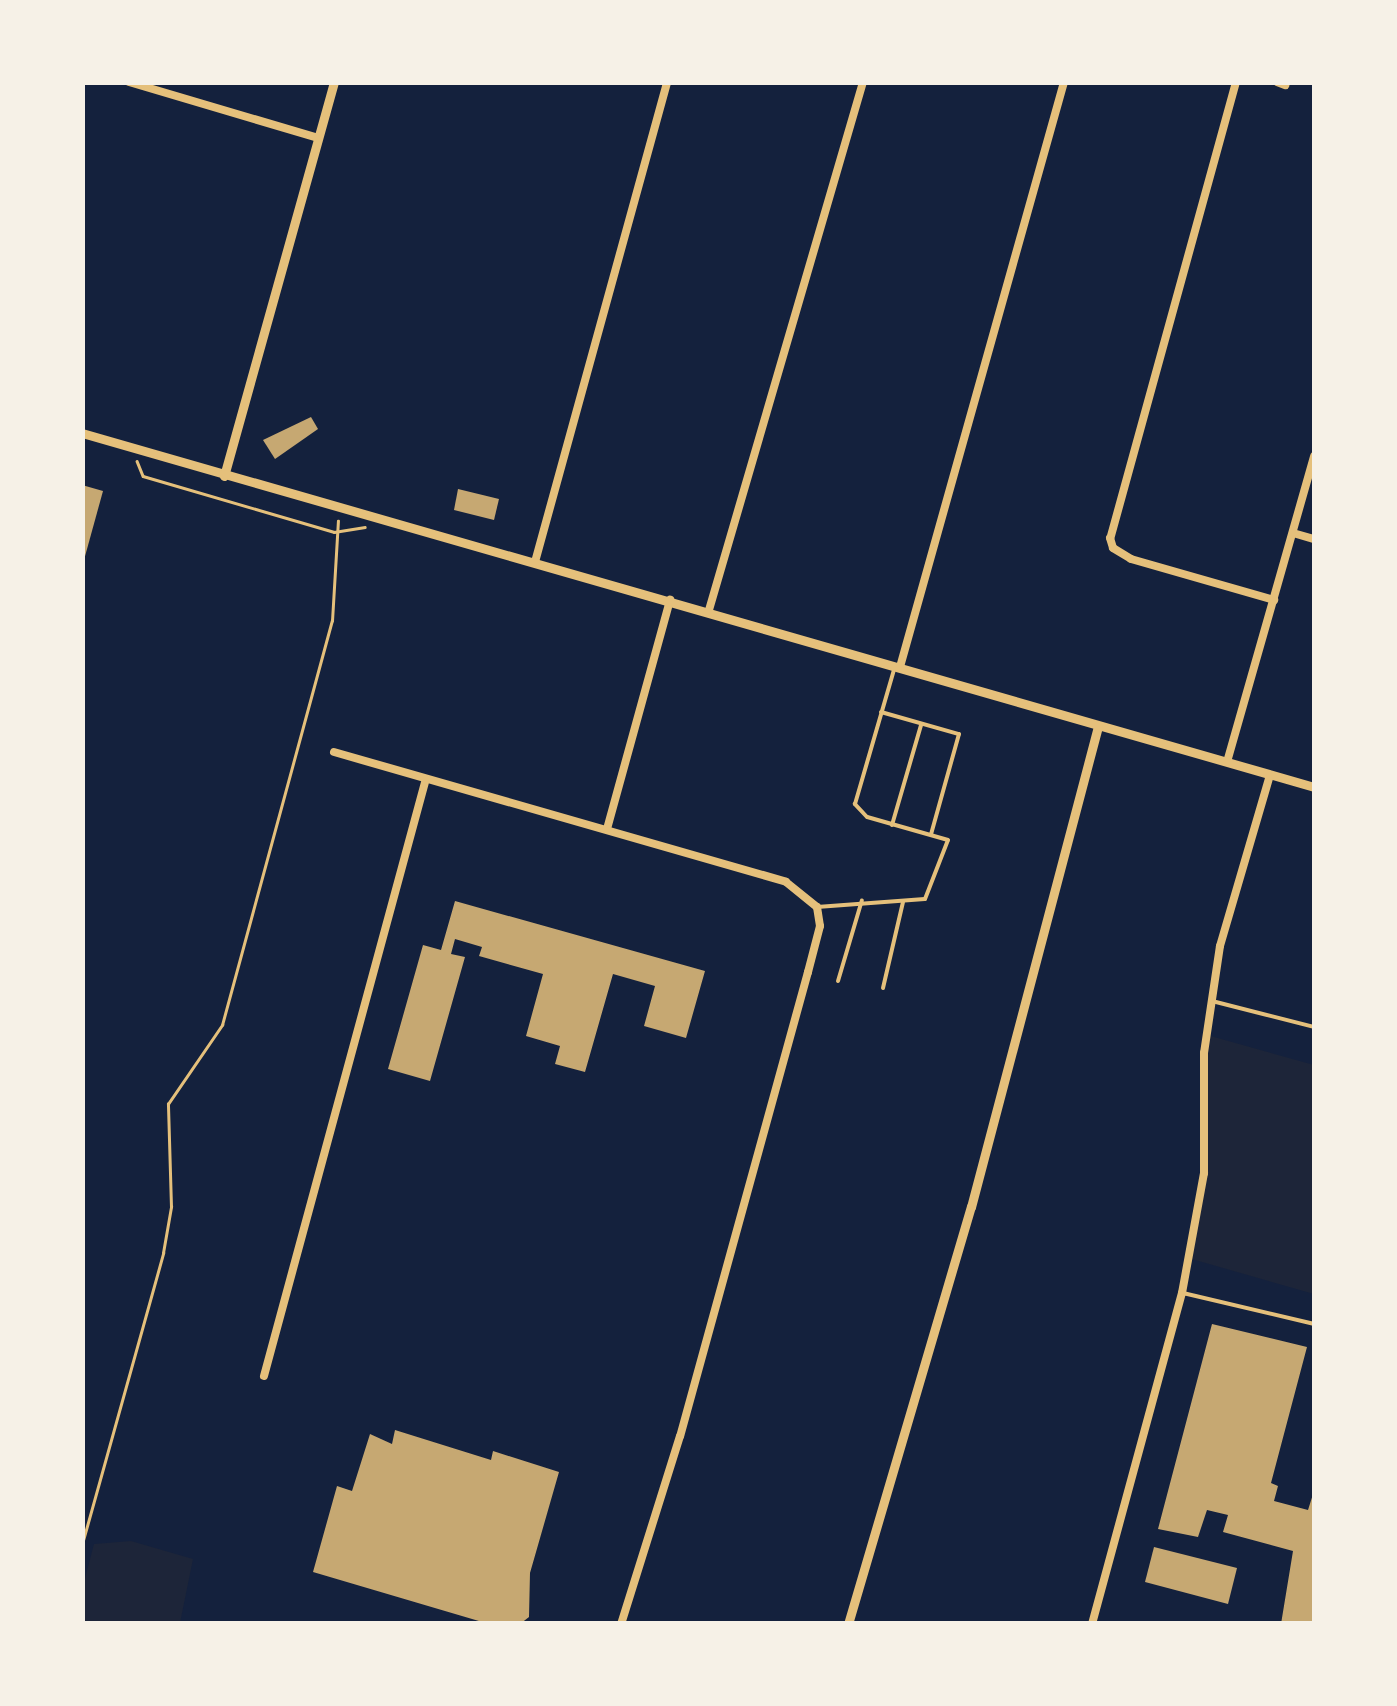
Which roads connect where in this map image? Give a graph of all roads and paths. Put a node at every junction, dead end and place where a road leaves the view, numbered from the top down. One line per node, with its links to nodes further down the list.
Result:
1 (129, 82): 7 (street)
2 (334, 82): 7 (street)
3 (667, 82): 16 (street)
4 (863, 82): 19 (street)
5 (1064, 82): 20 (street)
6 (1236, 82): 18 (street)
7 (318, 138): 11 (street)
8 (82, 433): 9 (street)
9 (132, 448): 11 (street); 13 (path)
10 (1314, 456): 14 (street)
11 (224, 476): 12 (street)
12 (342, 508): 13 (path); 16 (street)
13 (334, 532): 42 (path)
14 (1293, 533): 15 (street); 18 (street)
15 (1314, 539)
16 (536, 562): 17 (street)
17 (670, 600): 19 (street); 30 (street)
18 (1274, 600): 25 (street)
19 (709, 610): 20 (street)
20 (898, 666): 21 (lane); 23 (street)
21 (881, 712): 22 (lane); 29 (lane)
22 (921, 725): 29 (lane); 31 (lane)
23 (1098, 727): 25 (street); 44 (street)
24 (334, 752): 27 (street)
25 (1226, 762): 26 (street)
26 (1270, 775): 28 (street); 37 (street)
27 (425, 782): 30 (street); 41 (street)
28 (1314, 787)
29 (892, 824): 31 (lane)
30 (607, 829): 34 (street)
31 (931, 836): 33 (lane)
32 (862, 900): 33 (lane); 34 (lane); 35 (lane)
33 (904, 902): 36 (lane)
34 (817, 907): 43 (street)
35 (838, 981)
36 (883, 988)
37 (1212, 1001): 38 (lane); 39 (street)
38 (1314, 1028)
39 (1182, 1292): 40 (lane); 45 (street)
40 (1314, 1324)
41 (264, 1376)
42 (82, 1544)
43 (621, 1624)
44 (848, 1624)
45 (1092, 1624)

